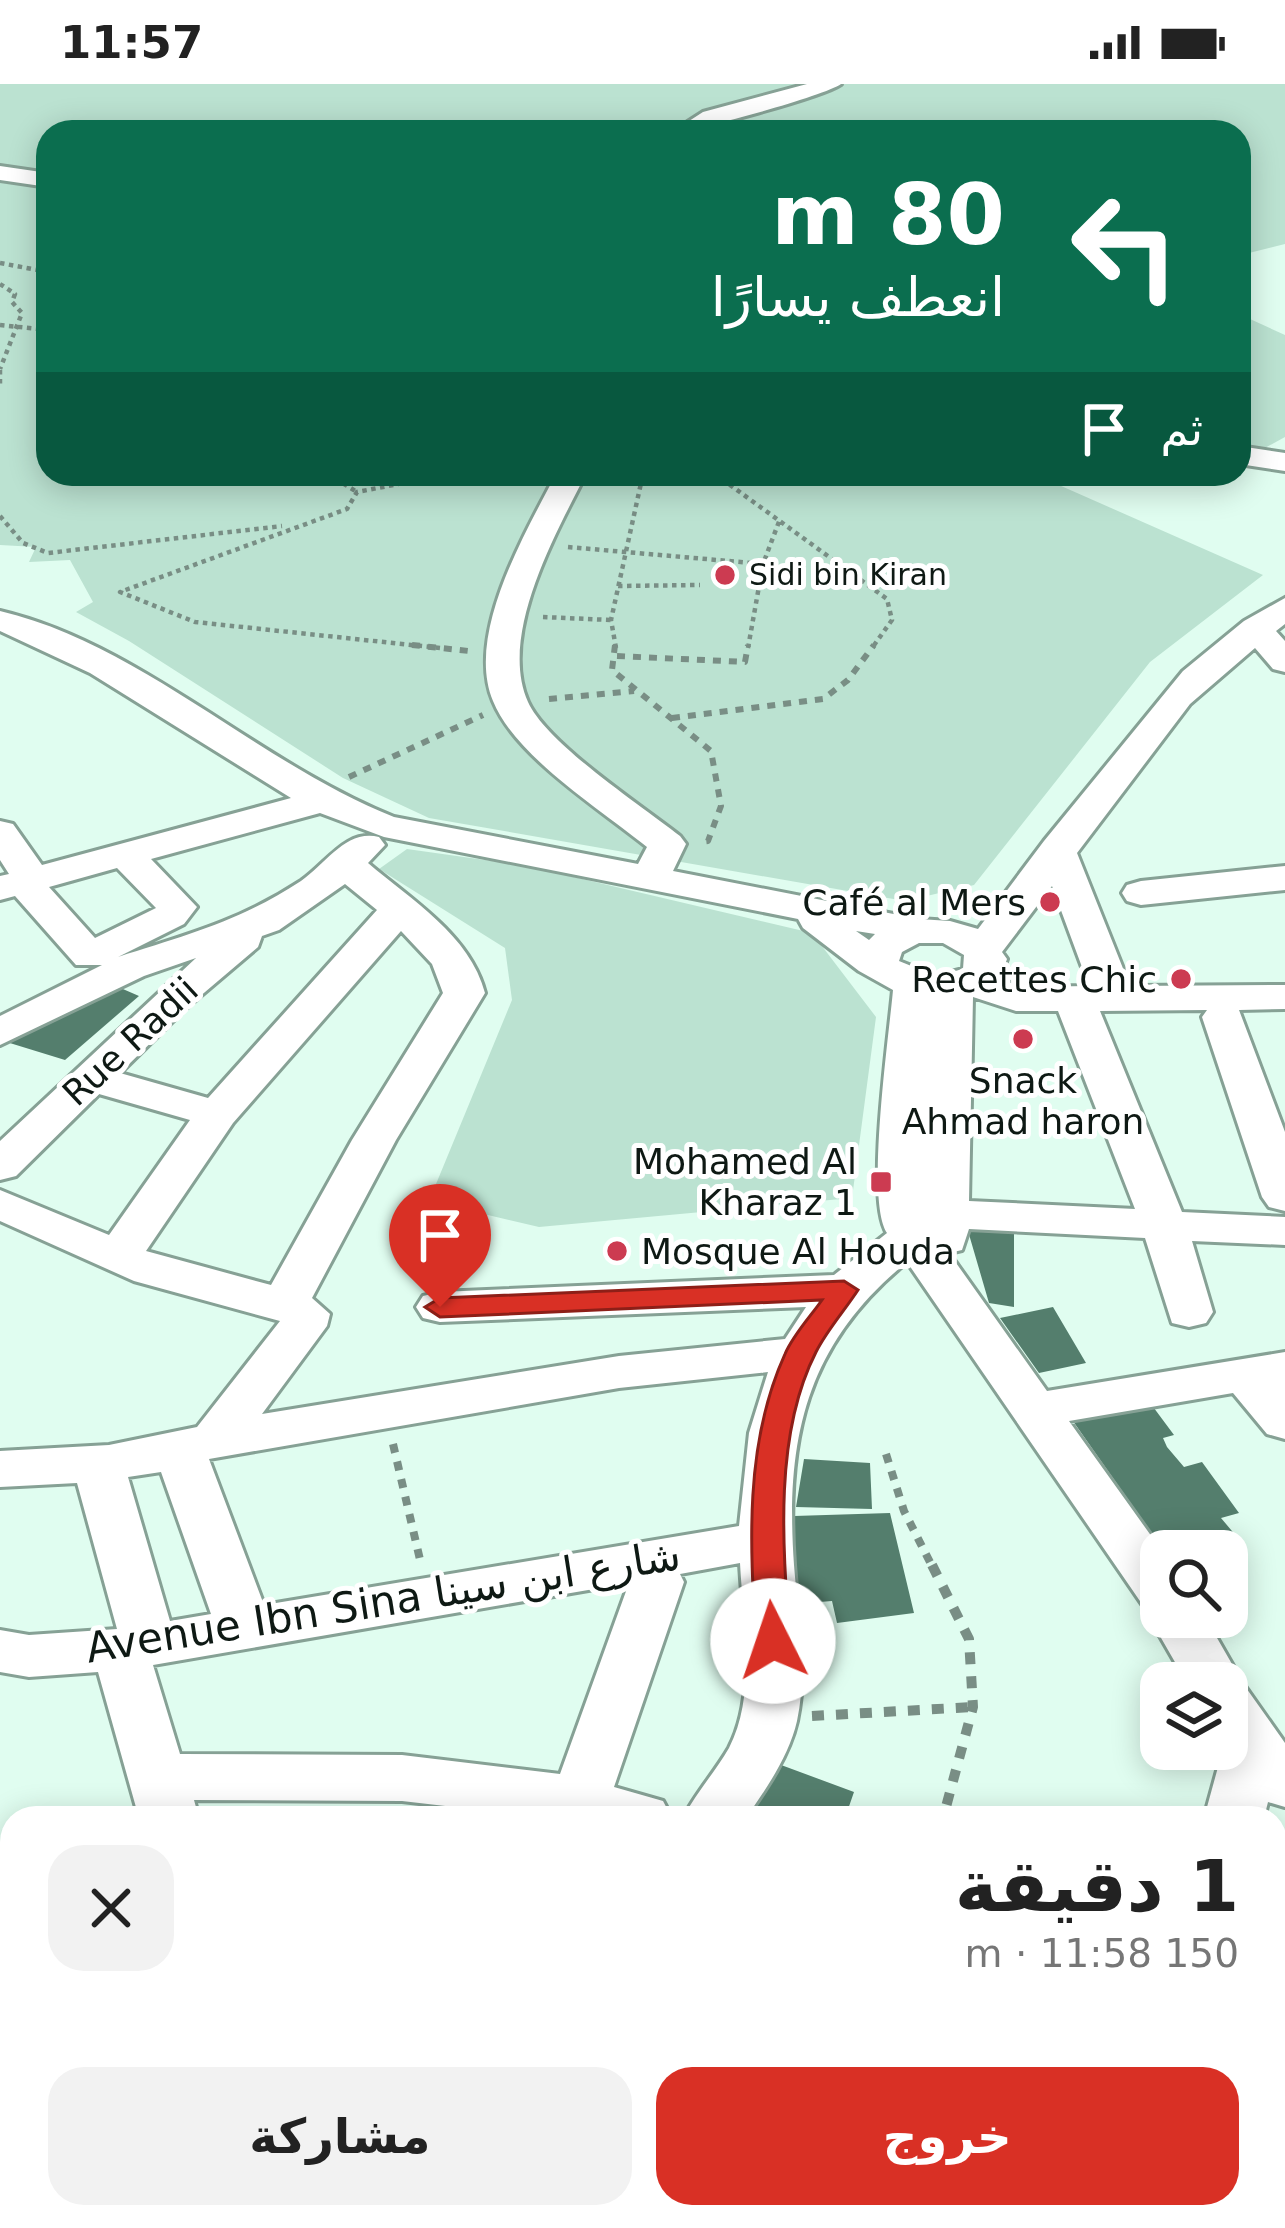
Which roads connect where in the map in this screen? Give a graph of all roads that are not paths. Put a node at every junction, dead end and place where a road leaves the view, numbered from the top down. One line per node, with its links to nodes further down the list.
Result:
1 (831, 84): 2 (street)
2 (703, 120)
3 (0, 173): 4 (street)
4 (36, 178)
5 (1251, 457): 6 (street)
6 (1285, 462)
7 (565, 486): 18 (street)
8 (1270, 618): 10 (street); 14 (street)
9 (0, 620): 11 (street)
10 (1285, 662)
11 (310, 796): 12 (street); 15 (street)
12 (384, 826): 16 (street); 18 (street)
13 (0, 832): 19 (street)
14 (1058, 849): 20 (street); 29 (street)
15 (127, 856): 19 (street); 26 (street)
16 (347, 865): 23 (street); 24 (street)
17 (1285, 878): 21 (street)
18 (649, 880): 22 (street)
19 (18, 883): 26 (street)
20 (1029, 889): 25 (street); 27 (street)
21 (1141, 893)
22 (803, 910): 25 (street); 27 (street)
23 (398, 911): 34 (street); 43 (street)
24 (265, 922): 32 (street); 33 (street, Rue Radii)
25 (926, 931): 27 (street); 27 (street)
26 (90, 956): 30 (street)
27 (940, 974): 29 (street); 40 (street)
28 (1285, 997): 29 (street)
29 (1094, 998): 38 (street)
30 (0, 1001)
31 (1223, 1017): 36 (street)
32 (0, 1032)
33 (90, 1078): 34 (street); 35 (street, Rue Radii)
34 (217, 1114): 41 (street)
35 (0, 1166)
36 (1285, 1197)
37 (0, 1204): 41 (street)
38 (1166, 1227): 39 (street); 40 (street); 45 (street)
39 (1285, 1231)
40 (936, 1240): 42 (street); 48 (street)
41 (119, 1255): 43 (street)
42 (844, 1290): 44 (street); 46 (street)
43 (285, 1304): 50 (street)
44 (440, 1307)
45 (1189, 1312)
46 (800, 1353): 50 (street); 53 (street)
47 (1264, 1371): 48 (street); 49 (street)
48 (1032, 1410): 54 (street)
49 (1285, 1423)
50 (197, 1446): 51 (street); 56 (street)
51 (98, 1465): 52 (street); 57 (street)
52 (0, 1469)
53 (766, 1540): 56 (street, Avenue Ibn Sina شارع ابن سينا); 63 (street)
54 (1140, 1561)
55 (657, 1582): 61 (street)
56 (244, 1627): 57 (street, Avenue Ibn Sina شارع ابن سينا)
57 (134, 1648): 58 (street, Avenue Ibn Sina شارع ابن سينا); 60 (street)
58 (10, 1660)
59 (1255, 1744): 64 (street)
60 (162, 1797): 61 (street)
61 (581, 1797): 62 (street)
62 (607, 1806)
63 (721, 1806)
64 (1237, 1806)

